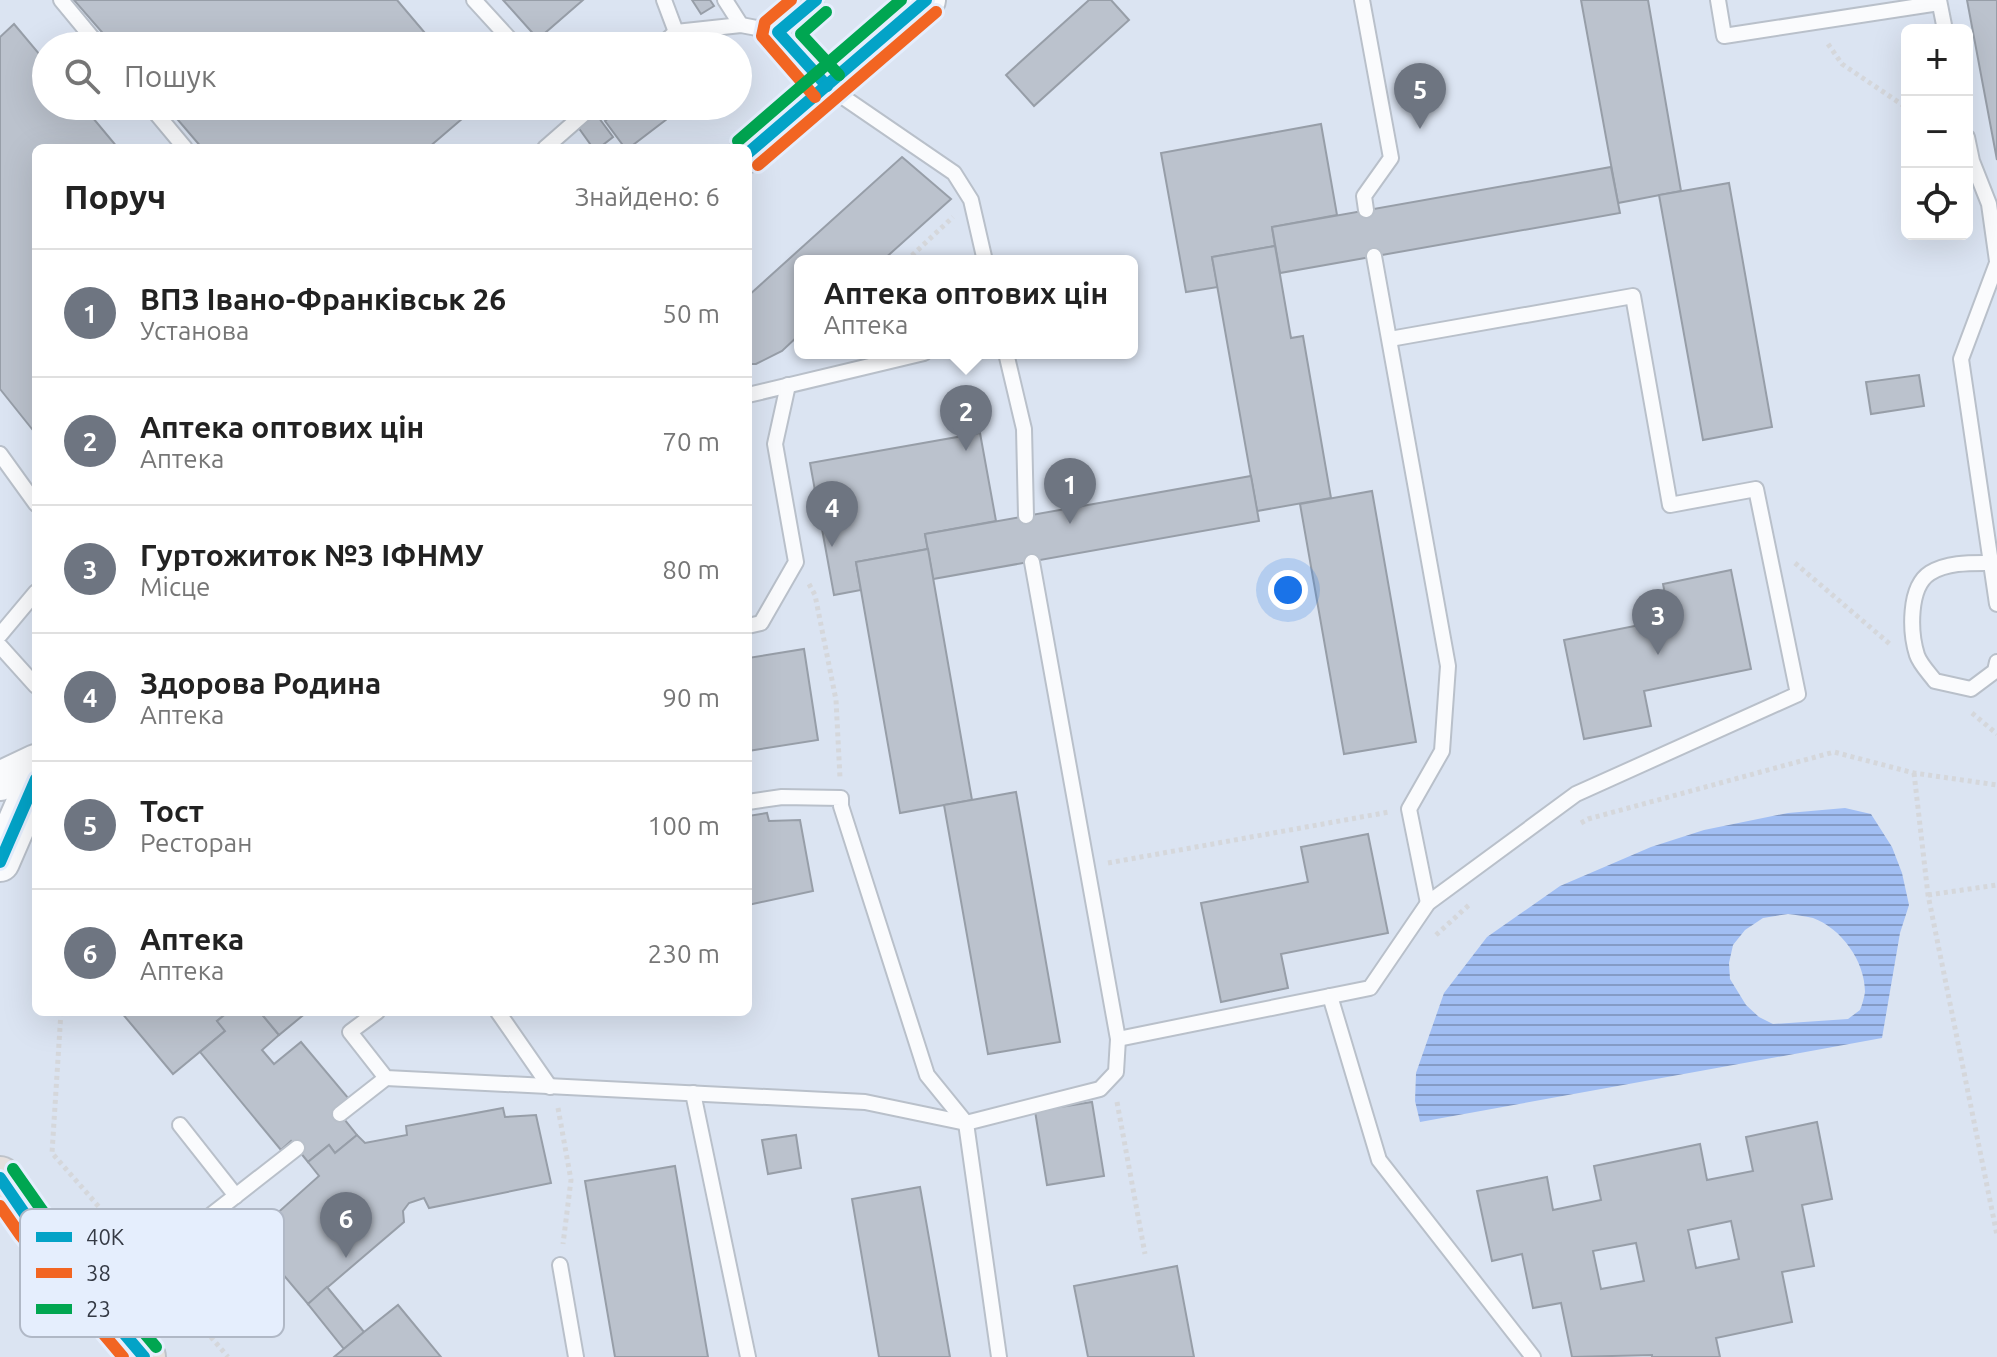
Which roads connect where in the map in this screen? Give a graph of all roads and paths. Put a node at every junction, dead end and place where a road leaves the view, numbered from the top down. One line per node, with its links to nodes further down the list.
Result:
1 (61, 0): 13 (lane)
2 (474, 0): 14 (lane)
3 (664, 0): 15 (lane)
4 (725, 0): 12 (lane)
5 (816, 0): 16 (lane)
6 (926, 0): 17 (main road)
7 (1362, 0): 26 (lane)
8 (1718, 0): 10 (lane)
9 (1939, 1): 10 (lane); 11 (lane)
10 (1813, 22): 18 (path)
11 (1944, 24)
12 (741, 25): 15 (lane); 16 (lane)
13 (87, 32)
14 (503, 32)
15 (676, 32)
16 (778, 32): 17 (lane)
17 (827, 86): 23 (main road); 25 (lane)
18 (1901, 104)
19 (162, 120): 21 (lane)
20 (568, 120): 22 (lane)
21 (182, 144)
22 (548, 144)
23 (752, 150)
24 (1973, 164): 30 (lane)
25 (971, 200): 27 (path); 28 (lane)
26 (1366, 210)
27 (912, 255)
28 (984, 255)
29 (1374, 256): 31 (lane)
30 (1997, 262): 42 (lane)
31 (1390, 339): 39 (lane); 59 (lane)
32 (898, 359): 34 (lane)
33 (1007, 359): 38 (lane)
34 (788, 385): 35 (lane); 40 (lane)
35 (752, 394)
36 (0, 454): 37 (lane)
37 (32, 498)
38 (1026, 516)
39 (1766, 540): 49 (path); 65 (lane)
40 (796, 562): 45 (lane); 57 (path)
41 (1032, 562): 62 (lane)
42 (1991, 563): 44 (lane); 49 (lane)
43 (32, 597): 46 (lane)
44 (1997, 604)
45 (752, 625)
46 (0, 635)
47 (0, 646): 50 (lane)
48 (1997, 662): 49 (lane)
49 (1935, 681): 51 (path)
50 (32, 682)
51 (1997, 734)
52 (32, 766): 54 (main road)
53 (1914, 773): 55 (path); 60 (path); 64 (path)
54 (0, 781)
55 (1997, 785)
56 (32, 788): 61 (main road)
57 (841, 798): 58 (lane); 78 (lane)
58 (752, 801)
59 (1409, 809): 62 (path); 65 (lane)
60 (1576, 826)
61 (0, 862)
62 (1087, 867): 72 (lane)
63 (1997, 885): 64 (path)
64 (1928, 895): 86 (path)
65 (1428, 903): 68 (lane)
66 (1472, 903): 67 (path)
67 (1427, 943)
68 (1330, 996): 72 (lane); 96 (lane)
69 (61, 1016): 83 (path)
70 (372, 1016): 74 (lane)
71 (501, 1016): 75 (lane)
72 (1118, 1039): 73 (lane)
73 (1112, 1076): 78 (lane); 87 (path)
74 (386, 1078): 75 (lane); 77 (lane)
75 (552, 1087): 76 (lane); 88 (path)
76 (693, 1093): 78 (lane); 94 (lane)
77 (340, 1114)
78 (966, 1123): 95 (lane)
79 (180, 1125): 82 (lane)
80 (297, 1148): 82 (lane)
81 (0, 1178): 85 (main road)
82 (236, 1196): 84 (lane)
83 (100, 1209)
84 (220, 1209)
85 (16, 1214)
86 (1997, 1235)
87 (1145, 1254)
88 (560, 1265): 93 (lane)
89 (125, 1337): 91 (main road)
90 (211, 1337): 92 (path)
91 (141, 1356)
92 (228, 1357)
93 (576, 1357)
94 (748, 1357)
95 (999, 1357)
96 (1533, 1357)

